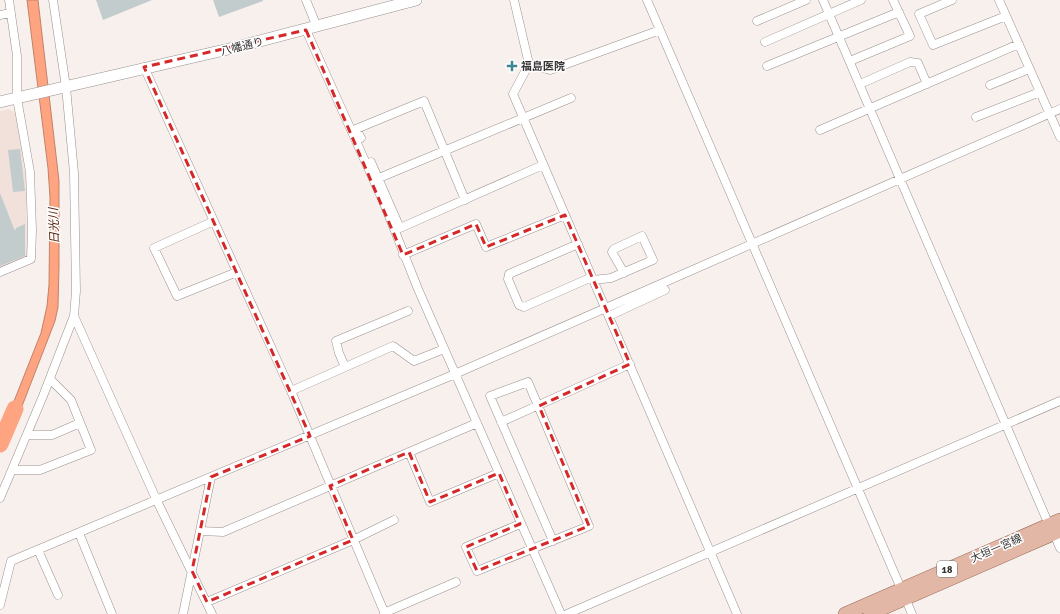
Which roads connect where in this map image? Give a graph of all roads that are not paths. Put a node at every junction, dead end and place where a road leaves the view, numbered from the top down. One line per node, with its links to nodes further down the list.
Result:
1 (9, 0): 14 (street)
2 (53, 0): 32 (street)
3 (306, 0): 19 (street)
4 (416, 0): 19 (street, 八幡通り)
5 (514, 0): 25 (street)
6 (647, 0): 20 (street)
7 (806, 0): 18 (street)
8 (823, 0): 15 (street)
9 (861, 0): 15 (street)
10 (893, 0): 13 (street)
11 (952, 0): 17 (street)
12 (999, 0): 17 (street)
13 (899, 12): 21 (street); 24 (street)
14 (11, 13): 16 (street); 34 (street)
15 (829, 14): 21 (street); 22 (street)
16 (0, 15)
17 (1006, 16): 23 (street)
18 (757, 21)
19 (312, 28): 27 (street, 八幡通り); 53 (street)
20 (660, 30): 25 (street); 51 (street)
21 (839, 36): 24 (street); 26 (street)
22 (765, 42)
23 (1019, 44): 28 (street); 30 (street)
24 (850, 61): 29 (street)
25 (529, 64): 41 (street)
26 (767, 66)
27 (144, 67): 32 (street, 八幡通り); 50 (street)
28 (1029, 69): 31 (street); 33 (street)
29 (860, 84): 30 (street); 37 (street)
30 (927, 84): 37 (street)
31 (990, 86)
32 (66, 87): 34 (street, 八幡通り); 61 (street)
33 (1040, 92): 39 (street); 40 (street)
34 (22, 97): 36 (street); 54 (street)
35 (571, 98): 41 (street)
36 (0, 102)
37 (870, 108): 42 (street); 47 (street)
38 (1060, 109): 39 (street)
39 (1050, 114): 43 (street); 47 (street)
40 (976, 118)
41 (524, 119): 44 (street); 45 (street)
42 (820, 130)
43 (1060, 137)
44 (445, 151): 46 (street); 46 (street); 48 (street)
45 (543, 166): 48 (street); 49 (street)
46 (379, 178): 48 (street)
47 (900, 179): 51 (street); 74 (street)
48 (466, 200)
49 (565, 215): 52 (street); 53 (street)
50 (214, 221): 55 (street); 55 (street)
51 (753, 243): 59 (street); 82 (street)
52 (578, 244): 57 (street); 57 (street)
53 (403, 255): 63 (street)
54 (0, 272)
55 (237, 272): 68 (street)
56 (624, 273): 56 (street); 57 (street)
57 (593, 278): 59 (street)
58 (665, 290): 62 (street)
59 (605, 307): 62 (street); 66 (street)
60 (408, 310): 65 (street)
61 (74, 316): 67 (street); 84 (street)
62 (608, 316): 64 (street)
63 (444, 349): 65 (street); 66 (street)
64 (630, 364): 70 (street); 95 (street)
65 (345, 367): 68 (street)
66 (455, 374): 73 (street); 76 (street)
67 (50, 379): 72 (street); 75 (street)
68 (291, 391): 76 (street)
69 (1060, 401): 74 (street)
70 (539, 406): 71 (street); 71 (street); 91 (street)
71 (501, 422): 91 (street)
72 (80, 423): 75 (street); 78 (street)
73 (477, 424): 77 (street); 79 (street)
74 (1007, 424): 82 (street); 87 (street)
75 (27, 435): 78 (street)
76 (310, 436): 80 (street); 81 (street)
77 (409, 452): 79 (street); 81 (street)
78 (12, 470): 83 (street)
79 (499, 473): 86 (street)
80 (211, 478): 84 (street); 88 (street)
81 (330, 486): 88 (street); 90 (street)
82 (859, 488): 95 (street); 98 (street)
83 (0, 498)
84 (157, 501): 89 (street); 96 (street)
85 (394, 520): 90 (street)
86 (520, 524): 94 (street); 94 (street)
87 (1056, 528): 92 (street); 98 (main road, 大垣一宮線 / 18)
88 (201, 530): 96 (street)
89 (79, 533): 93 (street); 103 (street)
90 (353, 540): 100 (street); 102 (street)
91 (553, 541): 94 (street)
92 (1060, 548)
93 (38, 550): 99 (street); 101 (street)
94 (531, 550): 106 (street)
95 (711, 552): 107 (street); 108 (street)
96 (192, 571): 100 (street); 104 (street)
97 (456, 582): 102 (street)
98 (904, 594): 109 (main road, 大垣一宮線 / 18); 110 (main road, 大垣一宮線 / 18); 111 (street)
99 (58, 595)
100 (207, 602): 105 (street)
101 (0, 605)
102 (385, 613)
103 (112, 614)
104 (183, 614)
105 (212, 614)
106 (561, 614)
107 (567, 614)
108 (737, 614)
109 (844, 614)
110 (870, 614)
111 (912, 614)

